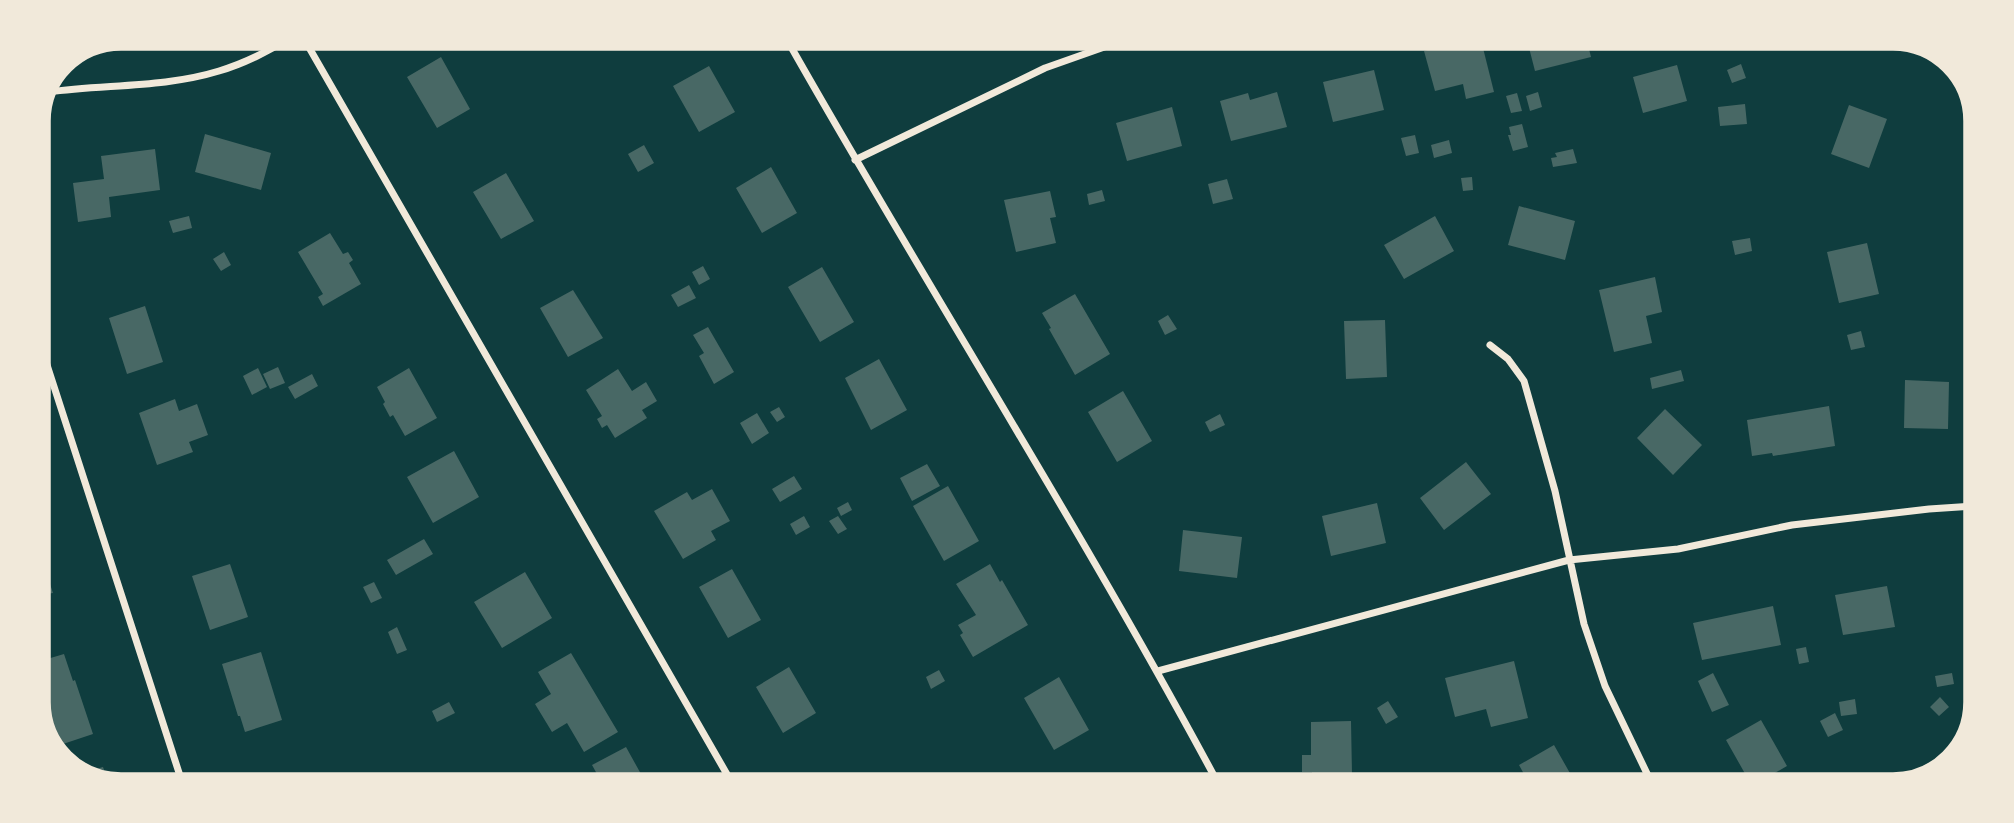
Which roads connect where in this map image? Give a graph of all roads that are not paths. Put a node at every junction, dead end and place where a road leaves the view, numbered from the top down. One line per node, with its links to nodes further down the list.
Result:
1 (271, 49): 5 (street)
2 (310, 49): 13 (street)
3 (792, 49): 6 (street)
4 (1099, 49): 6 (street)
5 (56, 91)
6 (855, 160): 11 (street)
7 (1490, 345): 10 (street)
8 (49, 371): 12 (street)
9 (1965, 507): 10 (street)
10 (1569, 560): 11 (street); 15 (street)
11 (1158, 671): 14 (street)
12 (179, 774)
13 (727, 774)
14 (1213, 774)
15 (1647, 774)

